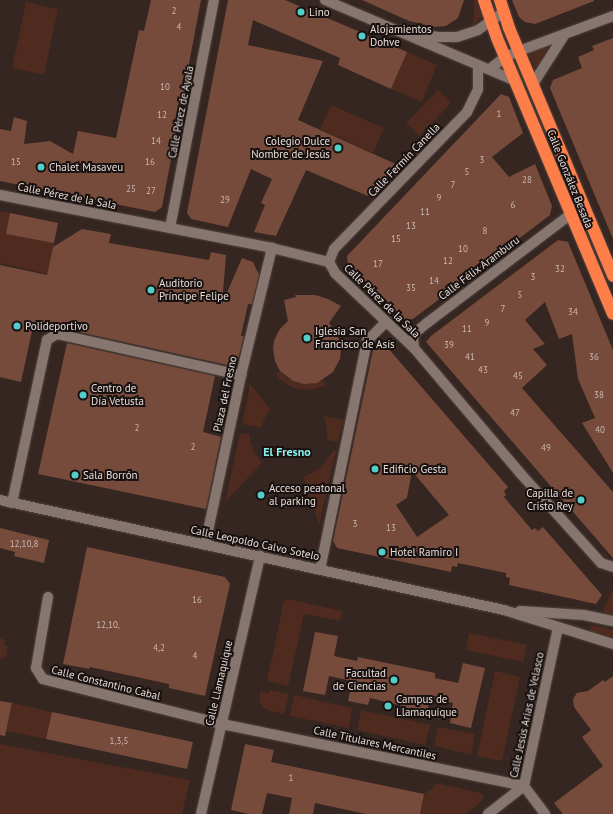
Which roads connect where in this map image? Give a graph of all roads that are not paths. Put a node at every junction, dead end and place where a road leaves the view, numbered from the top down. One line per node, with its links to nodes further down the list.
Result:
1 (214, 0): 18 (street, Calle Pérez de Ayala)
2 (325, 0): 8 (street)
3 (484, 0): 7 (highway, Calle González Besada)
4 (500, 0): 5 (highway, Calle González Besada)
5 (504, 12): 7 (street); 10 (highway, Calle González Besada)
6 (613, 16): 9 (street)
7 (492, 22): 8 (street); 11 (highway, Calle González Besada)
8 (400, 32): 12 (street)
9 (565, 34): 10 (street); 15 (street)
10 (519, 51): 11 (street); 15 (highway, Calle González Besada)
11 (505, 57): 13 (street); 14 (highway, Calle González Besada)
12 (478, 65): 13 (street); 20 (street, Calle Fermín Canella)
13 (490, 69): 14 (street)
14 (516, 81): 17 (highway, Calle González Besada)
15 (533, 84): 21 (highway, Calle González Besada)
16 (0, 195): 18 (street, Calle Pérez de la Sala)
17 (571, 214): 22 (highway, Calle González Besada); 24 (street, Calle Félix Aramburu)
18 (170, 228): 19 (street, Calle Pérez de la Sala)
19 (272, 248): 20 (street, Calle Pérez de la Sala); 25 (street, Plaza del Fresno)
20 (329, 262): 23 (street, Calle Pérez de la Sala)
21 (613, 276)
22 (613, 314)
23 (385, 323): 24 (street, Calle Pérez de la Sala); 31 (street)
24 (414, 348): 30 (street, Calle Pérez de la Sala)
25 (241, 375): 27 (street); 28 (street, Plaza del Fresno)
26 (0, 500): 27 (street, Calle Leopoldo Calvo Sotelo)
27 (12, 502): 28 (street, Calle Leopoldo Calvo Sotelo)
28 (205, 545): 29 (street, Calle Leopoldo Calvo Sotelo)
29 (260, 556): 31 (street, Calle Leopoldo Calvo Sotelo); 37 (street, Calle Llamaquique)
30 (613, 567)
31 (320, 570): 33 (street, Calle Leopoldo Calvo Sotelo)
32 (48, 597): 37 (street, Calle Constantino Cabal)
33 (504, 610): 34 (street, Calle Leopoldo Calvo Sotelo); 35 (street, Calle Leopoldo Calvo Sotelo)
34 (613, 621)
35 (558, 628): 36 (street, Calle Leopoldo Calvo Sotelo); 38 (street, Calle Jesús Arias de Velasco)
36 (613, 644)
37 (222, 724): 38 (street, Calle Titulares Mercantiles); 39 (street, Calle Llamaquique)
38 (524, 786): 40 (street, Calle Jesús Arias de Velasco); 41 (street)
39 (201, 814)
40 (488, 814)
41 (545, 814)

